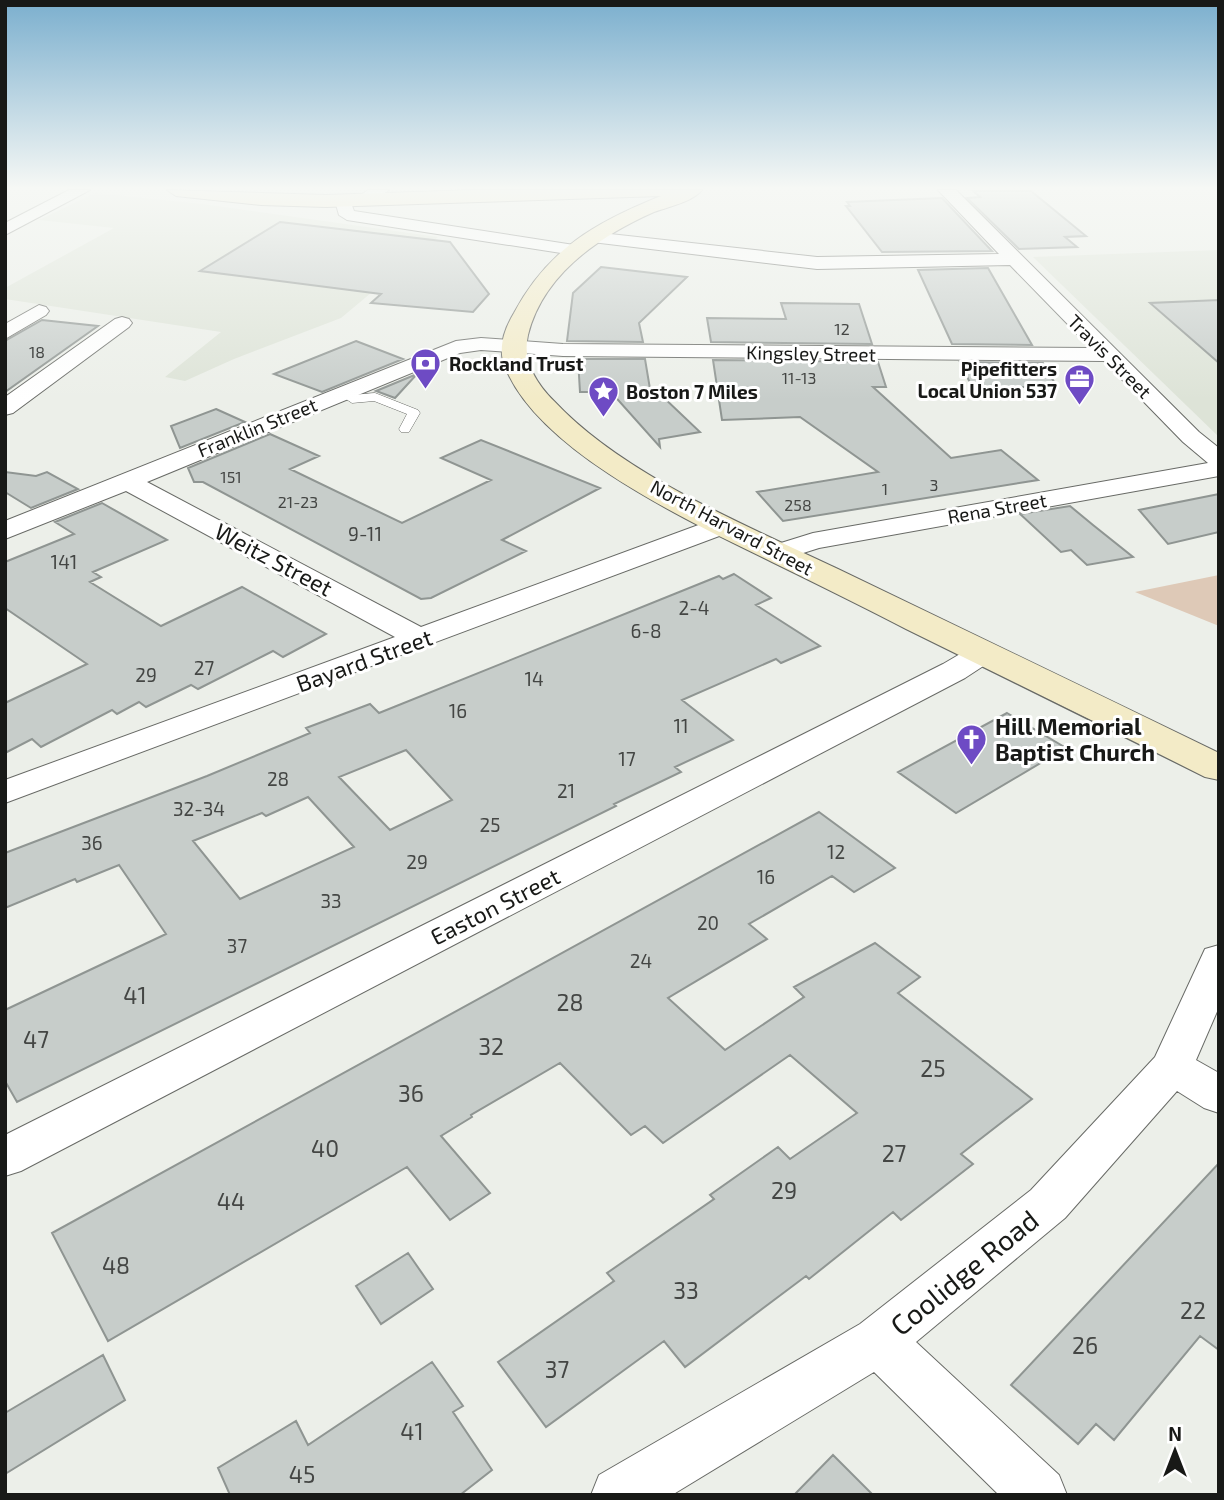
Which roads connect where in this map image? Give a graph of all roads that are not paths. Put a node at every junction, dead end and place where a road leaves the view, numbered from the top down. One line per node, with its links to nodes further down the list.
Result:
1 (563, 260): 8 (main road)
2 (774, 260): 3 (street)
3 (962, 260)
4 (1014, 260): 9 (street, Travis Street)
5 (39, 311): 7 (street)
6 (122, 323): 11 (street)
7 (5, 333)
8 (514, 347): 9 (street, Kingsley Street); 15 (street, Franklin Street); 18 (main road, North Harvard Street)
9 (1109, 355): 13 (street, Travis Street)
10 (356, 399): 12 (lane)
11 (5, 408)
12 (408, 424)
13 (1219, 460)
14 (1219, 470): 20 (street, Rena Street)
15 (127, 481): 17 (street, Franklin Street); 21 (street, Weitz Street)
16 (5, 516): 17 (street)
17 (32, 520): 19 (street, Franklin Street)
18 (721, 526): 20 (main road, North Harvard Street); 21 (street, Bayard Street)
19 (5, 531)
20 (778, 553): 22 (main road, North Harvard Street)
21 (421, 639): 24 (street, Bayard Street)
22 (983, 653): 23 (main road, North Harvard Street); 28 (street, Easton Street)
23 (1219, 768)
24 (5, 792)
25 (1219, 959): 26 (street, Coolidge Road)
26 (1172, 1067): 27 (street); 29 (street, Coolidge Road)
27 (1219, 1095)
28 (5, 1157)
29 (878, 1341): 30 (street, Coolidge Road); 31 (street)
30 (619, 1495)
31 (1039, 1495)

